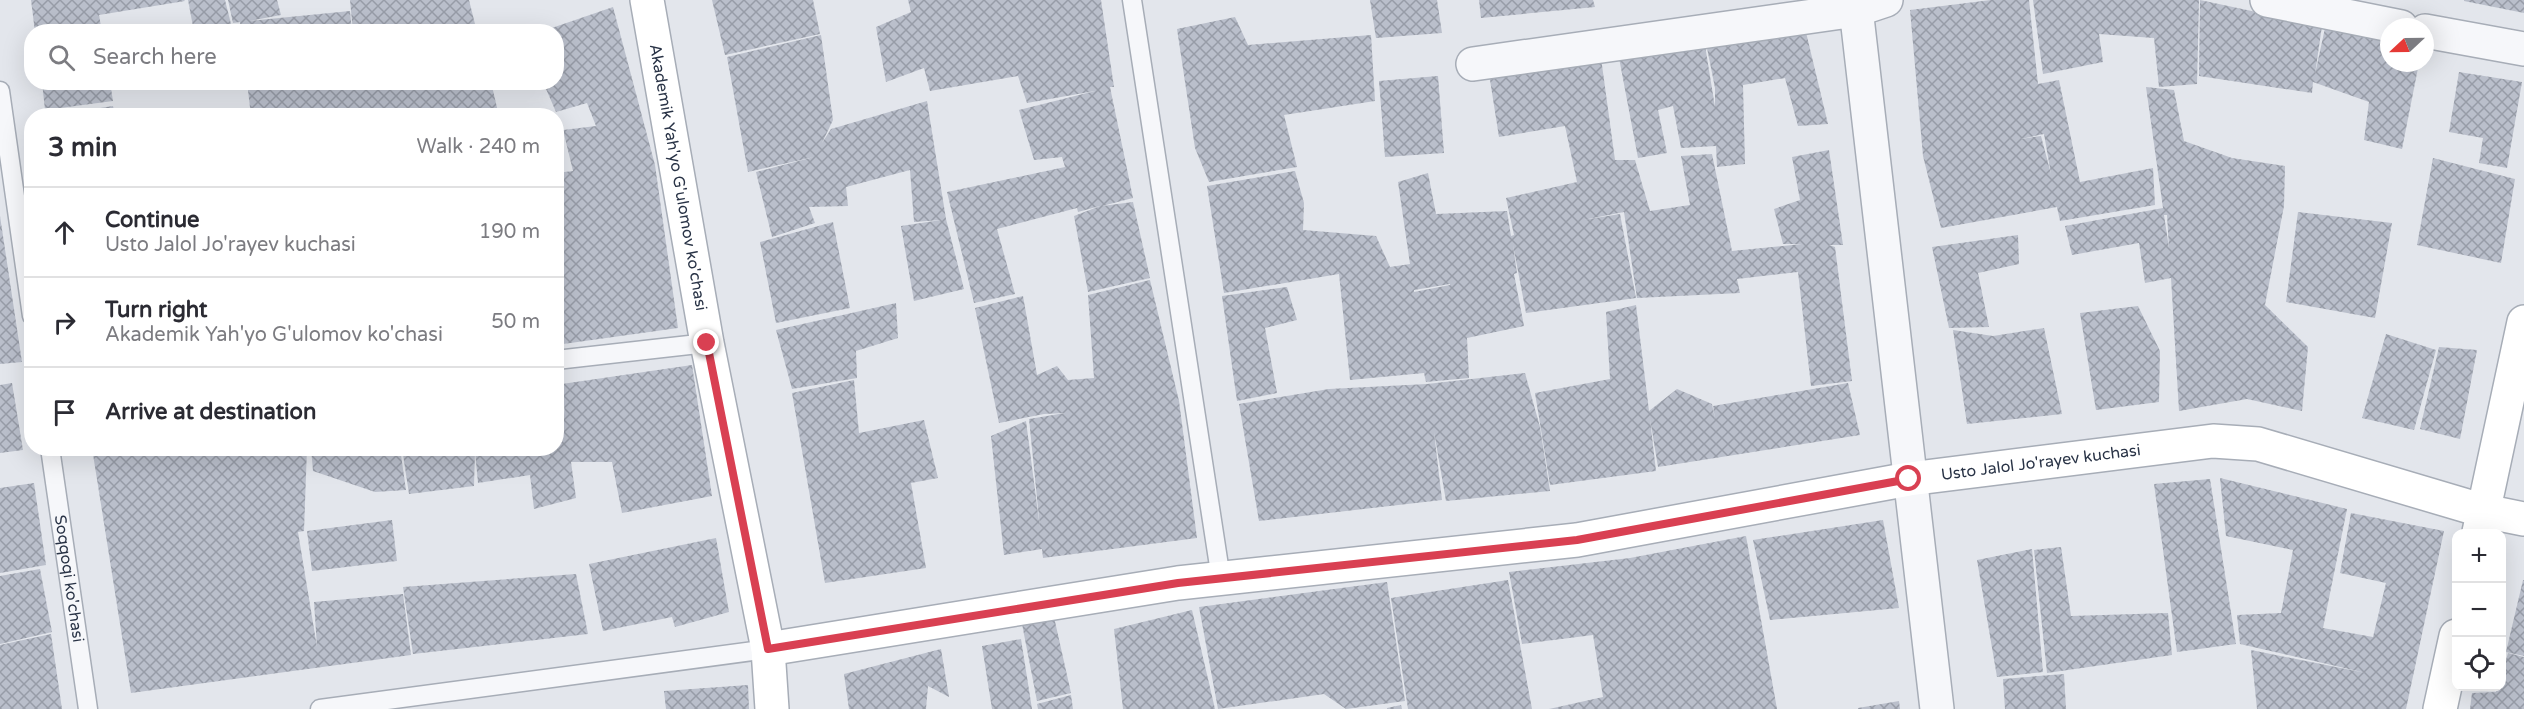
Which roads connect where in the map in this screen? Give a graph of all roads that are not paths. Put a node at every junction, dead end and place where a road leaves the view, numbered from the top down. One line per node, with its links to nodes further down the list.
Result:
1 (647, 0): 13 (street, Akademik Yah'yo G'ulomov ko'chasi)
2 (1132, 0): 19 (lane)
3 (1886, 0): 5 (street)
4 (2268, 0): 6 (street)
5 (1855, 5): 9 (street); 16 (street)
6 (2380, 23)
7 (2434, 33): 8 (street)
8 (2524, 49)
9 (1473, 64)
10 (0, 91): 11 (lane)
11 (24, 260)
12 (2524, 322): 18 (street)
13 (707, 343): 14 (lane); 21 (street, Akademik Yah'yo G'ulomov ko'chasi)
14 (564, 359)
15 (51, 456): 22 (lane, Soqqoqi ko'chasi)
16 (1909, 479): 18 (street, Usto Jalol Jo'rayev kuchasi); 19 (street, Usto Jalol Jo'rayev kuchasi); 25 (street)
17 (2524, 519): 18 (street, Usto Jalol Jo'rayev kuchasi)
18 (2482, 522)
19 (1221, 579): 21 (street, Usto Jalol Jo'rayev kuchasi)
20 (2457, 637): 26 (street)
21 (768, 649): 23 (lane); 24 (street, Akademik Yah'yo G'ulomov ko'chasi)
22 (88, 709)
23 (320, 709)
24 (772, 709)
25 (1937, 709)
26 (2440, 709)

